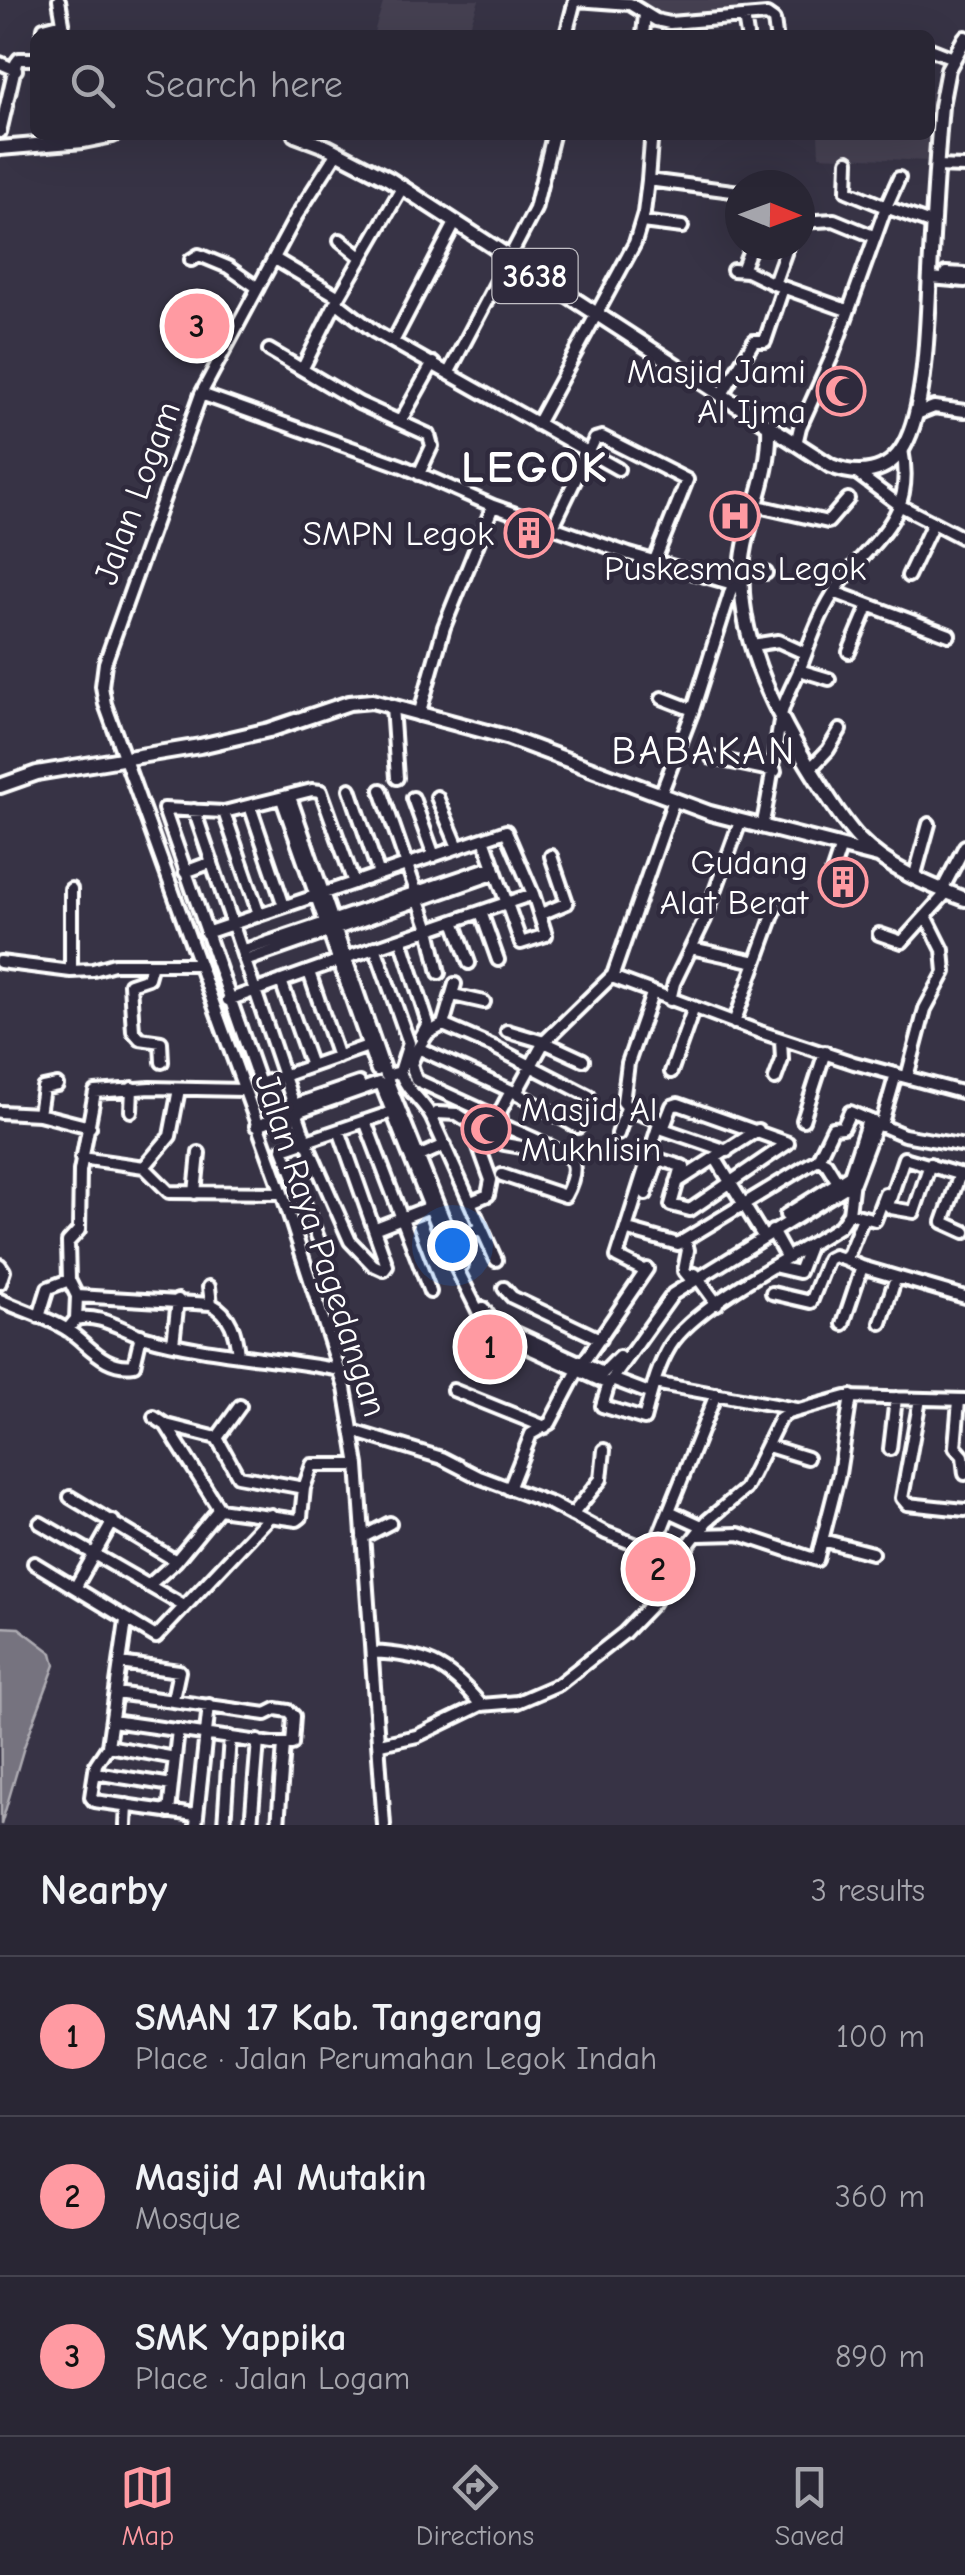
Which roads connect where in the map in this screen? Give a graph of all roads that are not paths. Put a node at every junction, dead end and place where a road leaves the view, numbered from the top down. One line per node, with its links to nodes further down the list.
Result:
1 (59, 0): 8 (street)
2 (576, 0): 3 (street); 9 (street)
3 (645, 14): 7 (street); 10 (street)
4 (744, 17): 5 (street); 13 (street); 14 (street)
5 (717, 21): 6 (street); 12 (street)
6 (698, 22): 7 (street); 11 (street)
7 (670, 29)
8 (43, 30)
9 (567, 30)
10 (643, 30)
11 (697, 30)
12 (718, 30)
13 (745, 30)
14 (775, 30)
15 (965, 38): 17 (main road)
16 (935, 50): 17 (street)
17 (952, 58): 21 (main road)
18 (30, 59): 20 (street)
19 (0, 62): 20 (street)
20 (16, 70): 22 (street)
21 (937, 84): 30 (main road)
22 (0, 132)
23 (66, 140): 27 (main road)
24 (310, 140): 28 (main road, 3638)
25 (552, 140): 46 (street)
26 (651, 142): 33 (street)
27 (0, 148)
28 (336, 154): 34 (main road, 3638); 44 (street, Jalan Logam)
29 (848, 161): 36 (street)
30 (936, 166): 31 (street); 40 (main road)
31 (965, 167)
32 (899, 178): 36 (street)
33 (648, 180): 35 (street); 39 (street)
34 (402, 188): 38 (main road, 3638); 45 (street)
35 (725, 190)
36 (886, 208): 40 (street); 42 (street)
37 (815, 221): 42 (street)
38 (455, 222): 46 (main road, 3638); 57 (street)
39 (642, 222): 41 (street); 56 (street)
40 (934, 224): 50 (main road)
41 (682, 227)
42 (873, 236): 55 (street)
43 (340, 240): 45 (street)
44 (275, 258): 53 (street, Jalan Logam); 54 (street)
45 (362, 258): 54 (street)
46 (510, 259): 56 (main road, 3638); 61 (street)
47 (190, 260): 53 (street)
48 (744, 260): 52 (street)
49 (784, 260): 52 (street)
50 (930, 275): 51 (street); 65 (main road)
51 (965, 277)
52 (778, 286): 55 (street); 63 (street)
53 (258, 288): 62 (street, Jalan Logam)
54 (338, 300): 57 (street); 60 (street)
55 (846, 310): 69 (street)
56 (596, 314): 63 (main road, 3638); 67 (street)
57 (393, 342): 59 (street)
58 (269, 350): 60 (street)
59 (432, 363): 61 (street); 66 (street)
60 (303, 368): 66 (street)
61 (450, 372): 67 (street)
62 (202, 394): 74 (street); 102 (street, Jalan Logam)
63 (721, 396): 68 (main road, 3638)
64 (965, 410): 65 (street)
65 (916, 414): 70 (main road)
66 (401, 420): 74 (street)
67 (537, 424): 71 (street)
68 (769, 427): 69 (main road, 3638); 72 (main road)
69 (790, 441): 72 (main road); 75 (main road, 3638)
70 (902, 449): 75 (main road); 79 (street)
71 (588, 454): 73 (street); 81 (street); 83 (street)
72 (770, 456): 78 (main road)
73 (618, 469)
74 (419, 474): 77 (street)
75 (858, 474): 79 (street)
76 (848, 499): 78 (street)
77 (493, 506): 81 (street); 98 (street)
78 (758, 506): 86 (main road)
79 (901, 506): 80 (street); 87 (street)
80 (933, 522): 82 (street); 85 (street)
81 (554, 526): 83 (street)
82 (965, 539)
83 (655, 560): 86 (street)
84 (766, 573): 86 (street)
85 (908, 576)
86 (739, 579): 90 (main road); 97 (street)
87 (834, 592): 88 (street); 93 (street)
88 (868, 606): 89 (street); 92 (street)
89 (949, 635)
90 (752, 645): 91 (street); 99 (main road)
91 (800, 651)
92 (848, 652)
93 (799, 670): 94 (street); 99 (street)
94 (829, 678)
95 (662, 698): 97 (street)
96 (392, 706): 98 (main road); 102 (main road); 105 (street)
97 (693, 710): 110 (street)
98 (419, 715): 110 (main road)
99 (780, 717): 103 (main road); 104 (street)
100 (840, 730): 103 (street)
101 (712, 758): 104 (street)
102 (124, 760): 106 (main road); 162 (street, Jalan Raya Pagedangan)
103 (810, 768): 125 (main road)
104 (775, 772): 118 (street)
105 (396, 778)
106 (0, 786)
107 (350, 789): 130 (street)
108 (380, 790): 127 (street)
109 (436, 797): 122 (street)
110 (667, 797): 116 (main road); 167 (street)
111 (286, 798): 113 (street); 132 (street); 136 (street)
112 (413, 798): 123 (street)
113 (250, 806): 115 (street); 141 (street)
114 (194, 810): 115 (street); 126 (street); 129 (street)
115 (224, 812): 144 (street)
116 (740, 822): 118 (main road); 155 (street)
117 (929, 824): 131 (street)
118 (762, 827): 120 (main road)
119 (484, 839): 122 (street); 128 (street); 137 (street)
120 (841, 846): 125 (main road); 133 (street)
121 (965, 846): 135 (street)
122 (458, 847): 123 (street)
123 (434, 856): 127 (street)
124 (550, 856): 145 (street)
125 (878, 856): 131 (main road)
126 (212, 862): 129 (street); 148 (street)
127 (406, 865): 130 (street); 138 (street)
128 (495, 870): 138 (street); 140 (street)
129 (185, 872): 151 (street)
130 (379, 874): 132 (street)
131 (914, 878): 135 (main road)
132 (354, 883): 136 (street)
133 (828, 885)
134 (71, 889): 164 (street)
135 (944, 891): 139 (main road); 146 (street)
136 (319, 894): 141 (street); 149 (street)
137 (534, 894): 140 (street); 145 (street)
138 (417, 896): 149 (street); 150 (street)
139 (965, 899)
140 (507, 903): 143 (street); 145 (street)
141 (284, 906): 144 (street)
142 (776, 908): 160 (street)
143 (481, 912): 147 (street); 158 (street)
144 (260, 914): 148 (street)
145 (540, 914)
146 (926, 916): 152 (street); 191 (street)
147 (454, 921): 150 (street); 163 (street)
148 (232, 924): 151 (street); 156 (street)
149 (330, 926): 156 (street); 157 (street)
150 (429, 930): 153 (street); 166 (street)
151 (206, 932): 171 (street)
152 (879, 934)
153 (401, 939): 154 (street); 181 (street)
154 (376, 947): 157 (street); 181 (street)
155 (691, 948): 160 (street); 172 (street)
156 (244, 956): 169 (street)
157 (342, 959): 165 (street); 180 (street); 192 (street)
158 (498, 960)
159 (0, 962): 164 (street)
160 (756, 962): 175 (street)
161 (152, 964): 162 (street); 164 (street); 185 (street)
162 (198, 964): 197 (street, Jalan Raya Pagedangan)
163 (470, 964)
164 (71, 971)
165 (309, 972): 168 (street); 183 (street)
166 (439, 973)
167 (612, 977): 170 (street); 179 (street)
168 (282, 981): 169 (street); 187 (street)
169 (255, 990): 171 (street); 190 (street)
170 (652, 994): 172 (street); 201 (street)
171 (228, 1000): 190 (street)
172 (670, 1000): 174 (street)
173 (484, 1002): 176 (street)
174 (693, 1010): 175 (street); 189 (street)
175 (734, 1022): 178 (street)
176 (443, 1025): 181 (street); 186 (street)
177 (507, 1030): 179 (street)
178 (782, 1039): 182 (street); 193 (street)
179 (544, 1042): 184 (street); 186 (street)
180 (368, 1046): 183 (street); 192 (street)
181 (414, 1046): 188 (street); 199 (street); 208 (street)
182 (824, 1052): 191 (street); 209 (street)
183 (338, 1057): 187 (street)
184 (583, 1060)
185 (162, 1062)
186 (530, 1065): 199 (street); 200 (street)
187 (311, 1066): 190 (street)
188 (400, 1072): 192 (street); 207 (street)
189 (672, 1072)
190 (284, 1076): 202 (street)
191 (901, 1076): 198 (street); 211 (street)
192 (383, 1079): 202 (street); 205 (street); 226 (street)
193 (775, 1079)
194 (58, 1085): 206 (street)
195 (132, 1088): 196 (street); 203 (street); 213 (street)
196 (179, 1089): 197 (street); 232 (street)
197 (243, 1090): 212 (street, Jalan Raya Pagedangan)
198 (964, 1090)
199 (513, 1092): 208 (street); 214 (street)
200 (588, 1096)
201 (628, 1108): 217 (street); 251 (street)
202 (295, 1109): 212 (street); 219 (street)
203 (131, 1111)
204 (0, 1112): 206 (street)
205 (392, 1112): 210 (street); 245 (street)
206 (38, 1114): 213 (street)
207 (432, 1118): 221 (street); 243 (street)
208 (499, 1118): 225 (street)
209 (803, 1120)
210 (364, 1121): 215 (street); 247 (street)
211 (875, 1123): 218 (street); 229 (street); 236 (street)
212 (256, 1126): 241 (street, Jalan Raya Pagedangan)
213 (90, 1127): 227 (street)
214 (578, 1128)
215 (339, 1130): 219 (street); 249 (street)
216 (758, 1130): 223 (street); 223 (street); 238 (street)
217 (618, 1134)
218 (904, 1135): 222 (street); 246 (street)
219 (306, 1141): 249 (street); 254 (street)
220 (504, 1144): 225 (street)
221 (445, 1145): 226 (street); 243 (street)
222 (965, 1146)
223 (727, 1151): 228 (street)
224 (199, 1153): 240 (street)
225 (561, 1153): 235 (street)
226 (418, 1157): 245 (street)
227 (81, 1158): 232 (street); 266 (street)
228 (716, 1159): 233 (street); 238 (street)
229 (818, 1159): 239 (street); 244 (street)
230 (930, 1164): 230 (street); 234 (street)
231 (682, 1166): 233 (street); 237 (street); 242 (street)
232 (144, 1167): 240 (street)
233 (699, 1170): 237 (street)
234 (962, 1175): 253 (street)
235 (502, 1176)
236 (852, 1178): 239 (street); 246 (street)
237 (676, 1182): 238 (street)
238 (730, 1182): 244 (street)
239 (841, 1187): 252 (street)
240 (195, 1193): 241 (street)
241 (282, 1193): 288 (street, Jalan Raya Pagedangan)
242 (646, 1194)
243 (470, 1202): 250 (street)
244 (744, 1202): 252 (street); 255 (street)
245 (433, 1206): 247 (street); 256 (street); 287 (street)
246 (849, 1213): 257 (street)
247 (402, 1218): 249 (street); 270 (street)
248 (861, 1223): 260 (street)
249 (376, 1228)
250 (480, 1228): 256 (street); 259 (street)
251 (628, 1230): 255 (street); 284 (street)
252 (765, 1232): 258 (street); 264 (street)
253 (965, 1232)
254 (318, 1238)
255 (684, 1240): 264 (street)
256 (451, 1242): 287 (street)
257 (809, 1246): 258 (street); 262 (street)
258 (787, 1258): 262 (street)
259 (496, 1260)
260 (846, 1260): 263 (street); 271 (street)
261 (0, 1265): 267 (street)
262 (773, 1266): 277 (street)
263 (862, 1267): 265 (street); 281 (street)
264 (694, 1276): 277 (street); 287 (street); 289 (street)
265 (896, 1277): 273 (street); 280 (street)
266 (69, 1280): 272 (street); 278 (street)
267 (0, 1283)
268 (209, 1288): 276 (street)
269 (504, 1288): 284 (street)
270 (430, 1292)
271 (772, 1293)
272 (77, 1296): 275 (street); 279 (street)
273 (965, 1298)
274 (0, 1300): 278 (street)
275 (178, 1300): 276 (street); 285 (street)
276 (211, 1304): 286 (street)
277 (717, 1304): 290 (street)
278 (39, 1318): 282 (street)
279 (76, 1318): 282 (street); 283 (street)
280 (882, 1323)
281 (843, 1324)
282 (67, 1330): 283 (street)
283 (141, 1335): 285 (street)
284 (600, 1339): 287 (street)
285 (173, 1343): 286 (street)
286 (238, 1355): 288 (street)
287 (580, 1367): 289 (street); 301 (street)
288 (340, 1370): 302 (street, Jalan Raya Pagedangan)
289 (610, 1381): 290 (street); 290 (street)
290 (652, 1388): 292 (street)
291 (453, 1390): 301 (street)
292 (716, 1394): 298 (street); 315 (street)
293 (851, 1396): 294 (street); 298 (street); 323 (street)
294 (896, 1398): 295 (street); 305 (street)
295 (920, 1399): 296 (street); 314 (street)
296 (962, 1400): 309 (street)
297 (240, 1406): 303 (street)
298 (797, 1410): 304 (street)
299 (154, 1417): 300 (street)
300 (166, 1424): 303 (street); 313 (street)
301 (546, 1427): 311 (street)
302 (353, 1430): 308 (street, Jalan Raya Pagedangan); 311 (street)
303 (217, 1438): 310 (street)
304 (768, 1446): 307 (street); 321 (street)
305 (890, 1449)
306 (604, 1450): 316 (street)
307 (807, 1458)
308 (358, 1465): 310 (street); 322 (street, Jalan Raya Pagedangan)
309 (965, 1474)
310 (304, 1488): 317 (street)
311 (509, 1489): 316 (street)
312 (70, 1497): 318 (street)
313 (219, 1508): 317 (street); 328 (street)
314 (965, 1510)
315 (669, 1511): 321 (street); 325 (street)
316 (572, 1515): 325 (street)
317 (271, 1516): 332 (street)
318 (113, 1521): 327 (street); 328 (street)
319 (390, 1522): 322 (street)
320 (40, 1524): 327 (street)
321 (701, 1531): 323 (street); 324 (street)
322 (363, 1537): 334 (street, Jalan Raya Pagedangan)
323 (822, 1540): 326 (street)
324 (690, 1544): 325 (street); 338 (street)
325 (654, 1548)
326 (872, 1553)
327 (94, 1555): 330 (street); 331 (street)
328 (176, 1560): 330 (street)
329 (34, 1563): 331 (street)
330 (148, 1586): 332 (street)
331 (75, 1588): 333 (street)
332 (184, 1606): 333 (street)
333 (126, 1621): 335 (street)
334 (372, 1652): 338 (street); 345 (street, Jalan Raya Pagedangan)
335 (120, 1663): 336 (street); 337 (street)
336 (116, 1693): 337 (street); 340 (street)
337 (174, 1699): 339 (street)
338 (480, 1704): 345 (street)
339 (209, 1705): 342 (street); 346 (street)
340 (112, 1721): 341 (street); 347 (street)
341 (178, 1730): 342 (street); 348 (street)
342 (205, 1733): 343 (street); 353 (street)
343 (230, 1737): 344 (street); 355 (street)
344 (258, 1742): 346 (street); 356 (street)
345 (380, 1744): 358 (street, Jalan Raya Pagedangan)
346 (284, 1745): 357 (street)
347 (108, 1746): 348 (street); 349 (street)
348 (176, 1758): 350 (street)
349 (95, 1773): 350 (street); 351 (street)
350 (172, 1785): 352 (street)
351 (126, 1805): 352 (street); 354 (street)
352 (169, 1812): 353 (street)
353 (195, 1820)
354 (126, 1825)
355 (224, 1825)
356 (251, 1825)
357 (278, 1825)
358 (384, 1825)

